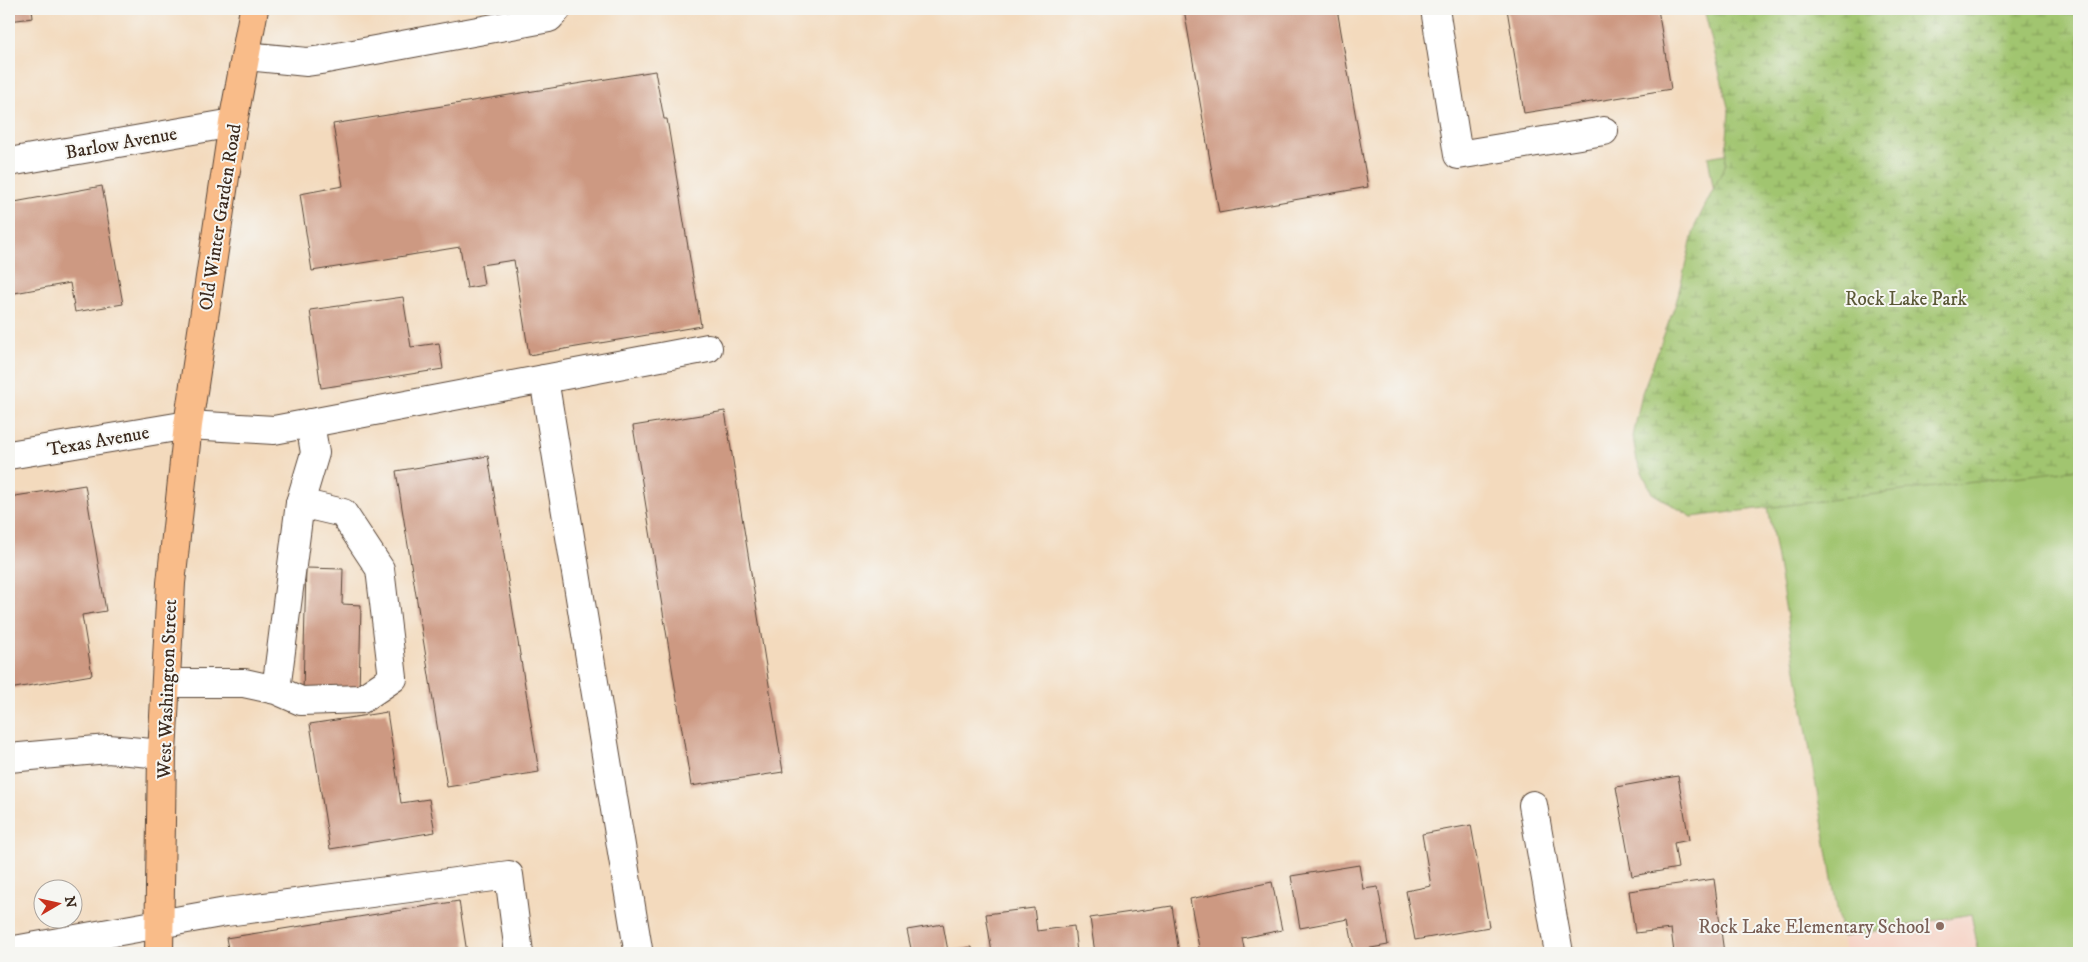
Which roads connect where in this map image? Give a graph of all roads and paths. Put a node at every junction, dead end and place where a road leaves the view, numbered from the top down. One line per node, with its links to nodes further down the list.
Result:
1 (254, 9): 4 (main road, Old Winter Garden Road)
2 (557, 9): 4 (street)
3 (1435, 9): 6 (street)
4 (246, 56): 5 (main road, Old Winter Garden Road)
5 (233, 123): 7 (street, Barlow Avenue); 11 (main road, Old Winter Garden Road)
6 (1604, 131)
7 (9, 162)
8 (708, 348): 9 (street, Texas Avenue)
9 (544, 379): 10 (street, Texas Avenue); 20 (street)
10 (310, 423): 11 (street, Texas Avenue); 13 (street)
11 (188, 425): 12 (street, Texas Avenue); 14 (main road, West Washington Street)
12 (9, 455)
13 (300, 503): 15 (street); 15 (street)
14 (166, 683): 15 (street); 16 (main road, West Washington Street)
15 (276, 690)
16 (162, 754): 17 (street); 19 (main road, West Washington Street)
17 (9, 758)
18 (1532, 805): 24 (street)
19 (159, 925): 21 (street); 22 (main road, West Washington Street); 23 (street)
20 (638, 948)
21 (9, 951)
22 (159, 953)
23 (519, 953)
24 (1559, 953)

